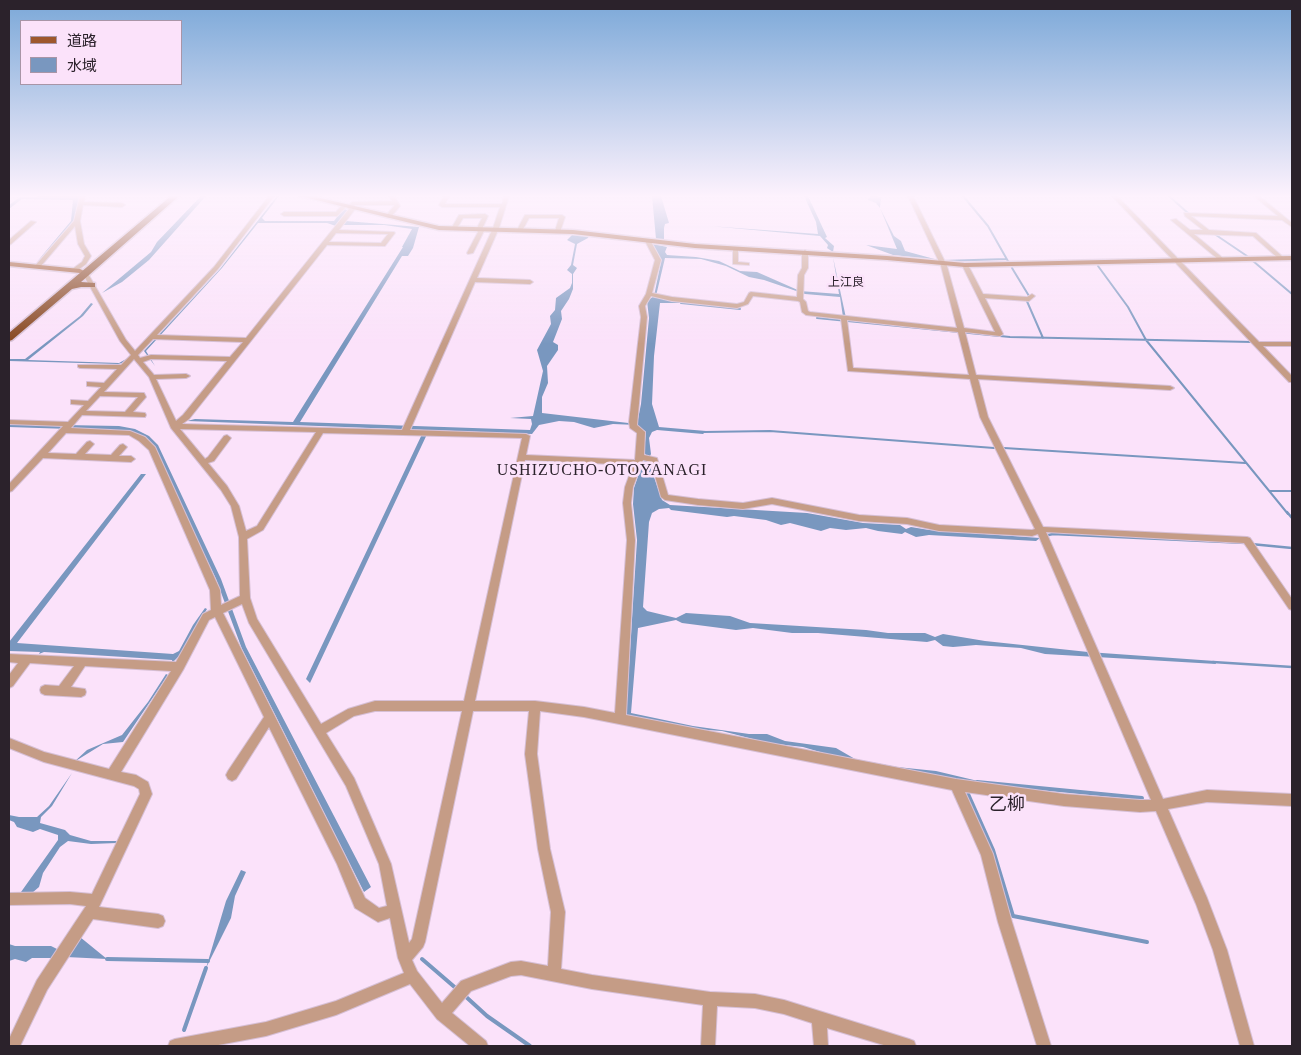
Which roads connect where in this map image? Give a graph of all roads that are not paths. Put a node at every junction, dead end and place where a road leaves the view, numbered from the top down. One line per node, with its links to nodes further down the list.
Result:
1 (56, 245): 26 (street)
2 (82, 245): 27 (street)
3 (111, 245): 27 (highway)
4 (113, 245): 27 (highway)
5 (234, 245): 39 (street)
6 (322, 245): 41 (street)
7 (474, 245): 17 (street)
8 (487, 245): 28 (street)
9 (650, 245): 32 (street)
10 (701, 245): 15 (main road)
11 (934, 245): 22 (street)
12 (1162, 245): 21 (street)
13 (1204, 245): 20 (street)
14 (1267, 245): 18 (street)
15 (735, 248): 16 (main road); 24 (street)
16 (805, 252): 22 (main road); 33 (street)
17 (470, 254)
18 (1281, 258): 19 (main road); 20 (main road)
19 (1292, 258)
20 (1221, 259): 21 (main road)
21 (1176, 260): 25 (main road); 42 (street)
22 (942, 261): 25 (main road); 38 (street)
23 (9, 264): 26 (main road)
24 (747, 264)
25 (965, 265): 34 (street)
26 (38, 266): 27 (main road)
27 (80, 271): 30 (street); 31 (highway); 37 (highway)
28 (472, 280): 29 (street); 66 (street)
29 (530, 282)
30 (92, 285): 31 (highway); 44 (street)
31 (69, 288): 40 (highway)
32 (653, 294): 33 (street); 62 (street)
33 (800, 294): 36 (street)
34 (980, 296): 35 (street); 38 (street)
35 (1028, 298)
36 (844, 321): 38 (street); 50 (street)
37 (9, 330)
38 (961, 332): 50 (street)
39 (151, 337): 41 (street); 44 (street)
40 (9, 338)
41 (248, 340): 45 (street)
42 (1255, 342): 43 (street); 51 (street)
43 (1292, 344)
44 (142, 358): 45 (street); 47 (street); 49 (street)
45 (232, 359): 63 (street)
46 (80, 366): 47 (street)
47 (124, 367): 53 (street)
48 (186, 376): 49 (street)
49 (152, 377): 63 (street)
50 (973, 378): 54 (street); 78 (street)
51 (1292, 380)
52 (90, 384): 53 (street)
53 (106, 385): 55 (street)
54 (1170, 388)
55 (98, 394): 57 (street); 59 (street)
56 (74, 402): 57 (street)
57 (90, 403): 58 (street)
58 (80, 413): 59 (street); 64 (street)
59 (127, 414): 60 (street)
60 (142, 415)
61 (9, 422): 64 (street)
62 (633, 424): 75 (street)
63 (174, 426): 65 (street); 76 (street)
64 (66, 427): 70 (street); 82 (street)
65 (321, 430): 66 (street); 79 (street)
66 (405, 432): 72 (street)
67 (227, 438): 76 (street)
68 (90, 444): 71 (street)
69 (123, 447): 73 (street)
70 (40, 455): 71 (street); 77 (street)
71 (79, 456): 73 (street)
72 (522, 457): 75 (street); 92 (street)
73 (113, 458): 74 (street)
74 (131, 459)
75 (643, 459): 78 (street); 95 (street)
76 (204, 462): 79 (street)
77 (9, 488)
78 (1042, 535): 81 (street); 85 (street)
79 (243, 537): 80 (street)
80 (245, 598): 82 (street); 96 (street)
81 (1292, 606)
82 (219, 609): 87 (street); 94 (street)
83 (9, 658): 84 (street)
84 (27, 659): 86 (street); 88 (street)
85 (1098, 661): 102 (street)
86 (82, 662): 87 (street); 90 (street)
87 (180, 667): 99 (street)
88 (9, 683)
89 (45, 690): 90 (street)
90 (62, 691): 91 (street)
91 (81, 692)
92 (468, 706): 93 (street); 96 (street); 107 (street)
93 (535, 706): 95 (street); 108 (street)
94 (269, 718): 98 (street); 105 (street)
95 (620, 719): 100 (street)
96 (319, 731): 105 (street)
97 (9, 743): 99 (street)
98 (232, 774)
99 (112, 775): 104 (street)
100 (956, 785): 102 (street); 119 (street)
101 (1292, 800): 102 (street)
102 (1160, 805): 120 (street)
103 (9, 899): 104 (street)
104 (92, 906): 106 (street); 113 (street)
105 (395, 910): 107 (street)
106 (158, 921)
107 (405, 958): 109 (street)
108 (554, 974): 110 (street); 111 (street)
109 (412, 976): 111 (street); 114 (street)
110 (710, 999): 112 (street); 116 (street)
111 (442, 1014): 115 (street)
112 (819, 1019): 117 (street); 118 (street)
113 (13, 1046)
114 (176, 1046)
115 (481, 1046)
116 (708, 1046)
117 (821, 1046)
118 (909, 1046)
119 (1044, 1046)
120 (1247, 1046)

